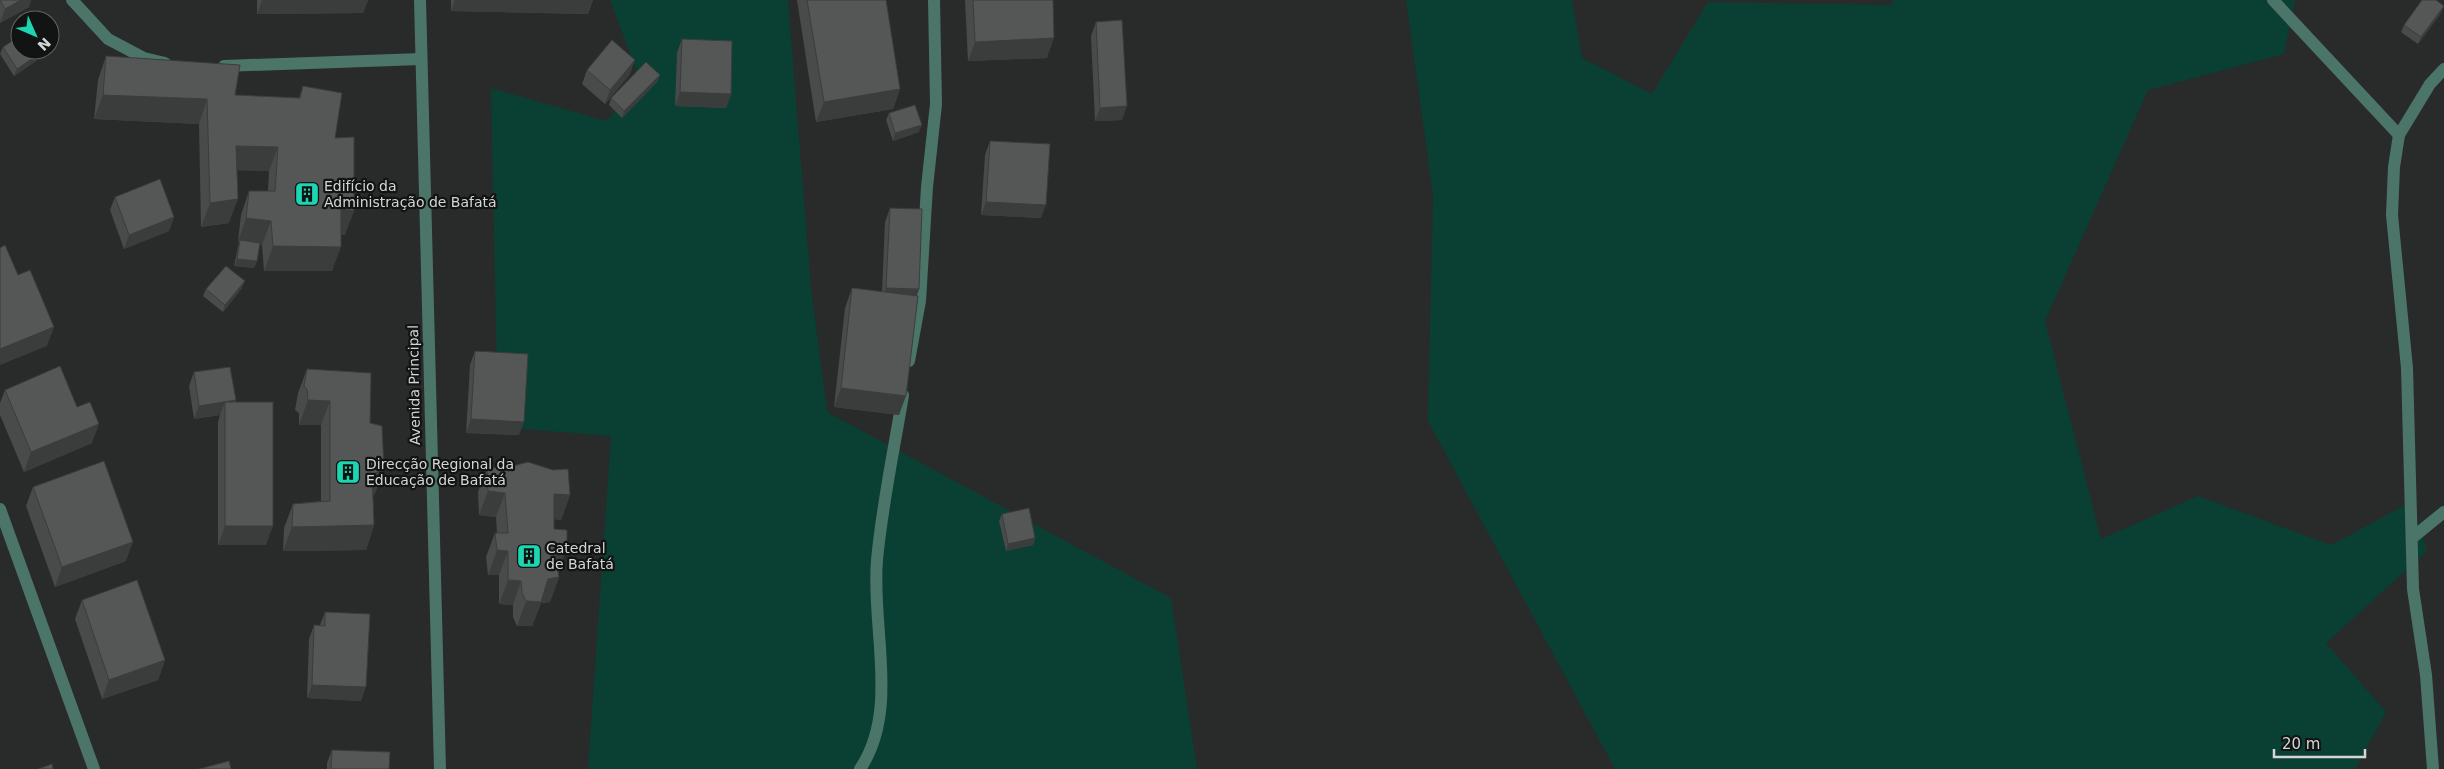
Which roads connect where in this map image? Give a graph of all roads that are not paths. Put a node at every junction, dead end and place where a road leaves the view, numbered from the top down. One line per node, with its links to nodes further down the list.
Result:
1 (72, 0): 7 (street)
2 (420, 0): 5 (street, Avenida Principal)
3 (934, 0): 15 (street)
4 (2272, 0): 9 (street)
5 (421, 59): 6 (street); 14 (street, Avenida Principal)
6 (209, 66)
7 (181, 67)
8 (2444, 70): 9 (street)
9 (2399, 135): 12 (street)
10 (0, 510): 13 (street)
11 (2444, 512): 12 (street)
12 (2412, 538): 16 (street)
13 (94, 769)
14 (440, 769)
15 (860, 769)
16 (2433, 769)

